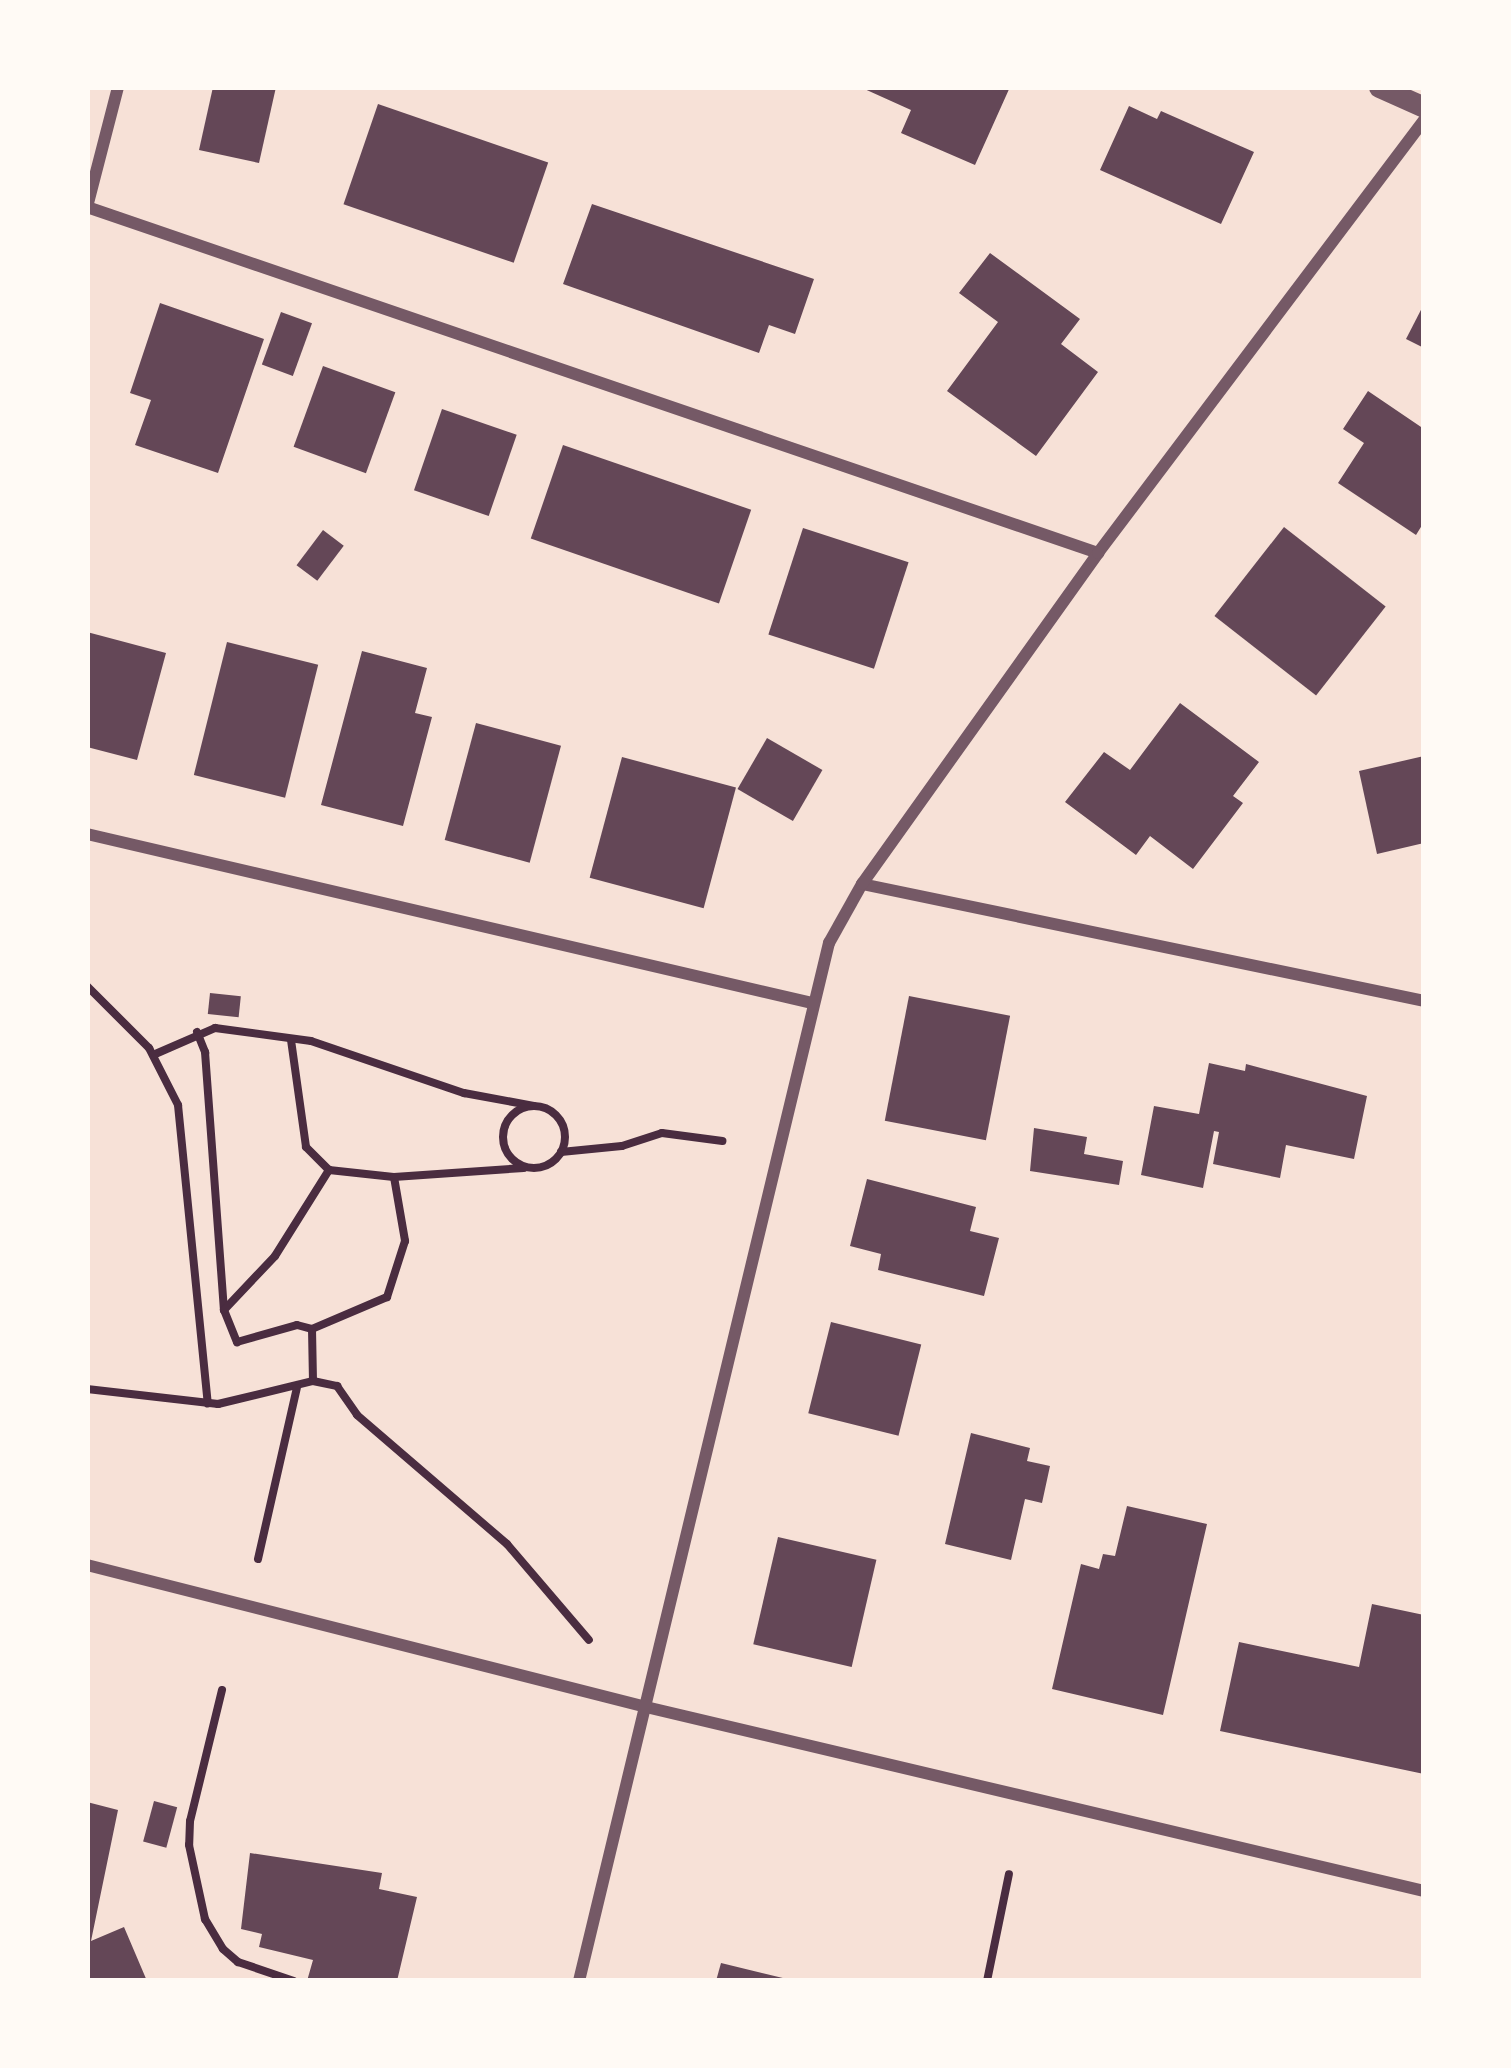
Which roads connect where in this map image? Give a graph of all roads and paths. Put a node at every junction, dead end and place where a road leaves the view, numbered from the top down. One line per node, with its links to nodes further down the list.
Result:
1 (118, 87): 5 (street)
2 (1378, 87): 3 (street)
3 (1424, 107)
4 (1424, 120): 6 (street)
5 (87, 207): 6 (street)
6 (1098, 553): 8 (street)
7 (87, 834): 11 (street)
8 (862, 884): 10 (street); 11 (street)
9 (87, 986): 14 (path)
10 (1424, 1001)
11 (812, 1004): 31 (street)
12 (197, 1032): 13 (path); 14 (path); 21 (path)
13 (291, 1040): 15 (path); 19 (path)
14 (153, 1055): 26 (path)
15 (534, 1106): 17 (path); 18 (path)
16 (722, 1141): 17 (path)
17 (561, 1152): 18 (path)
18 (526, 1168): 20 (path)
19 (329, 1170): 20 (path); 21 (path)
20 (394, 1177): 22 (path)
21 (224, 1310): 22 (path)
22 (312, 1329): 23 (path)
23 (313, 1382): 24 (path); 29 (path)
24 (297, 1388): 26 (path); 27 (path)
25 (87, 1389): 26 (path)
26 (208, 1403)
27 (258, 1559)
28 (87, 1565): 31 (street)
29 (589, 1640)
30 (222, 1690): 34 (path)
31 (646, 1707): 33 (street); 36 (street)
32 (1009, 1874): 37 (path)
33 (1424, 1892)
34 (280, 1979): 35 (path)
35 (295, 1981)
36 (579, 1981)
37 (987, 1981)

